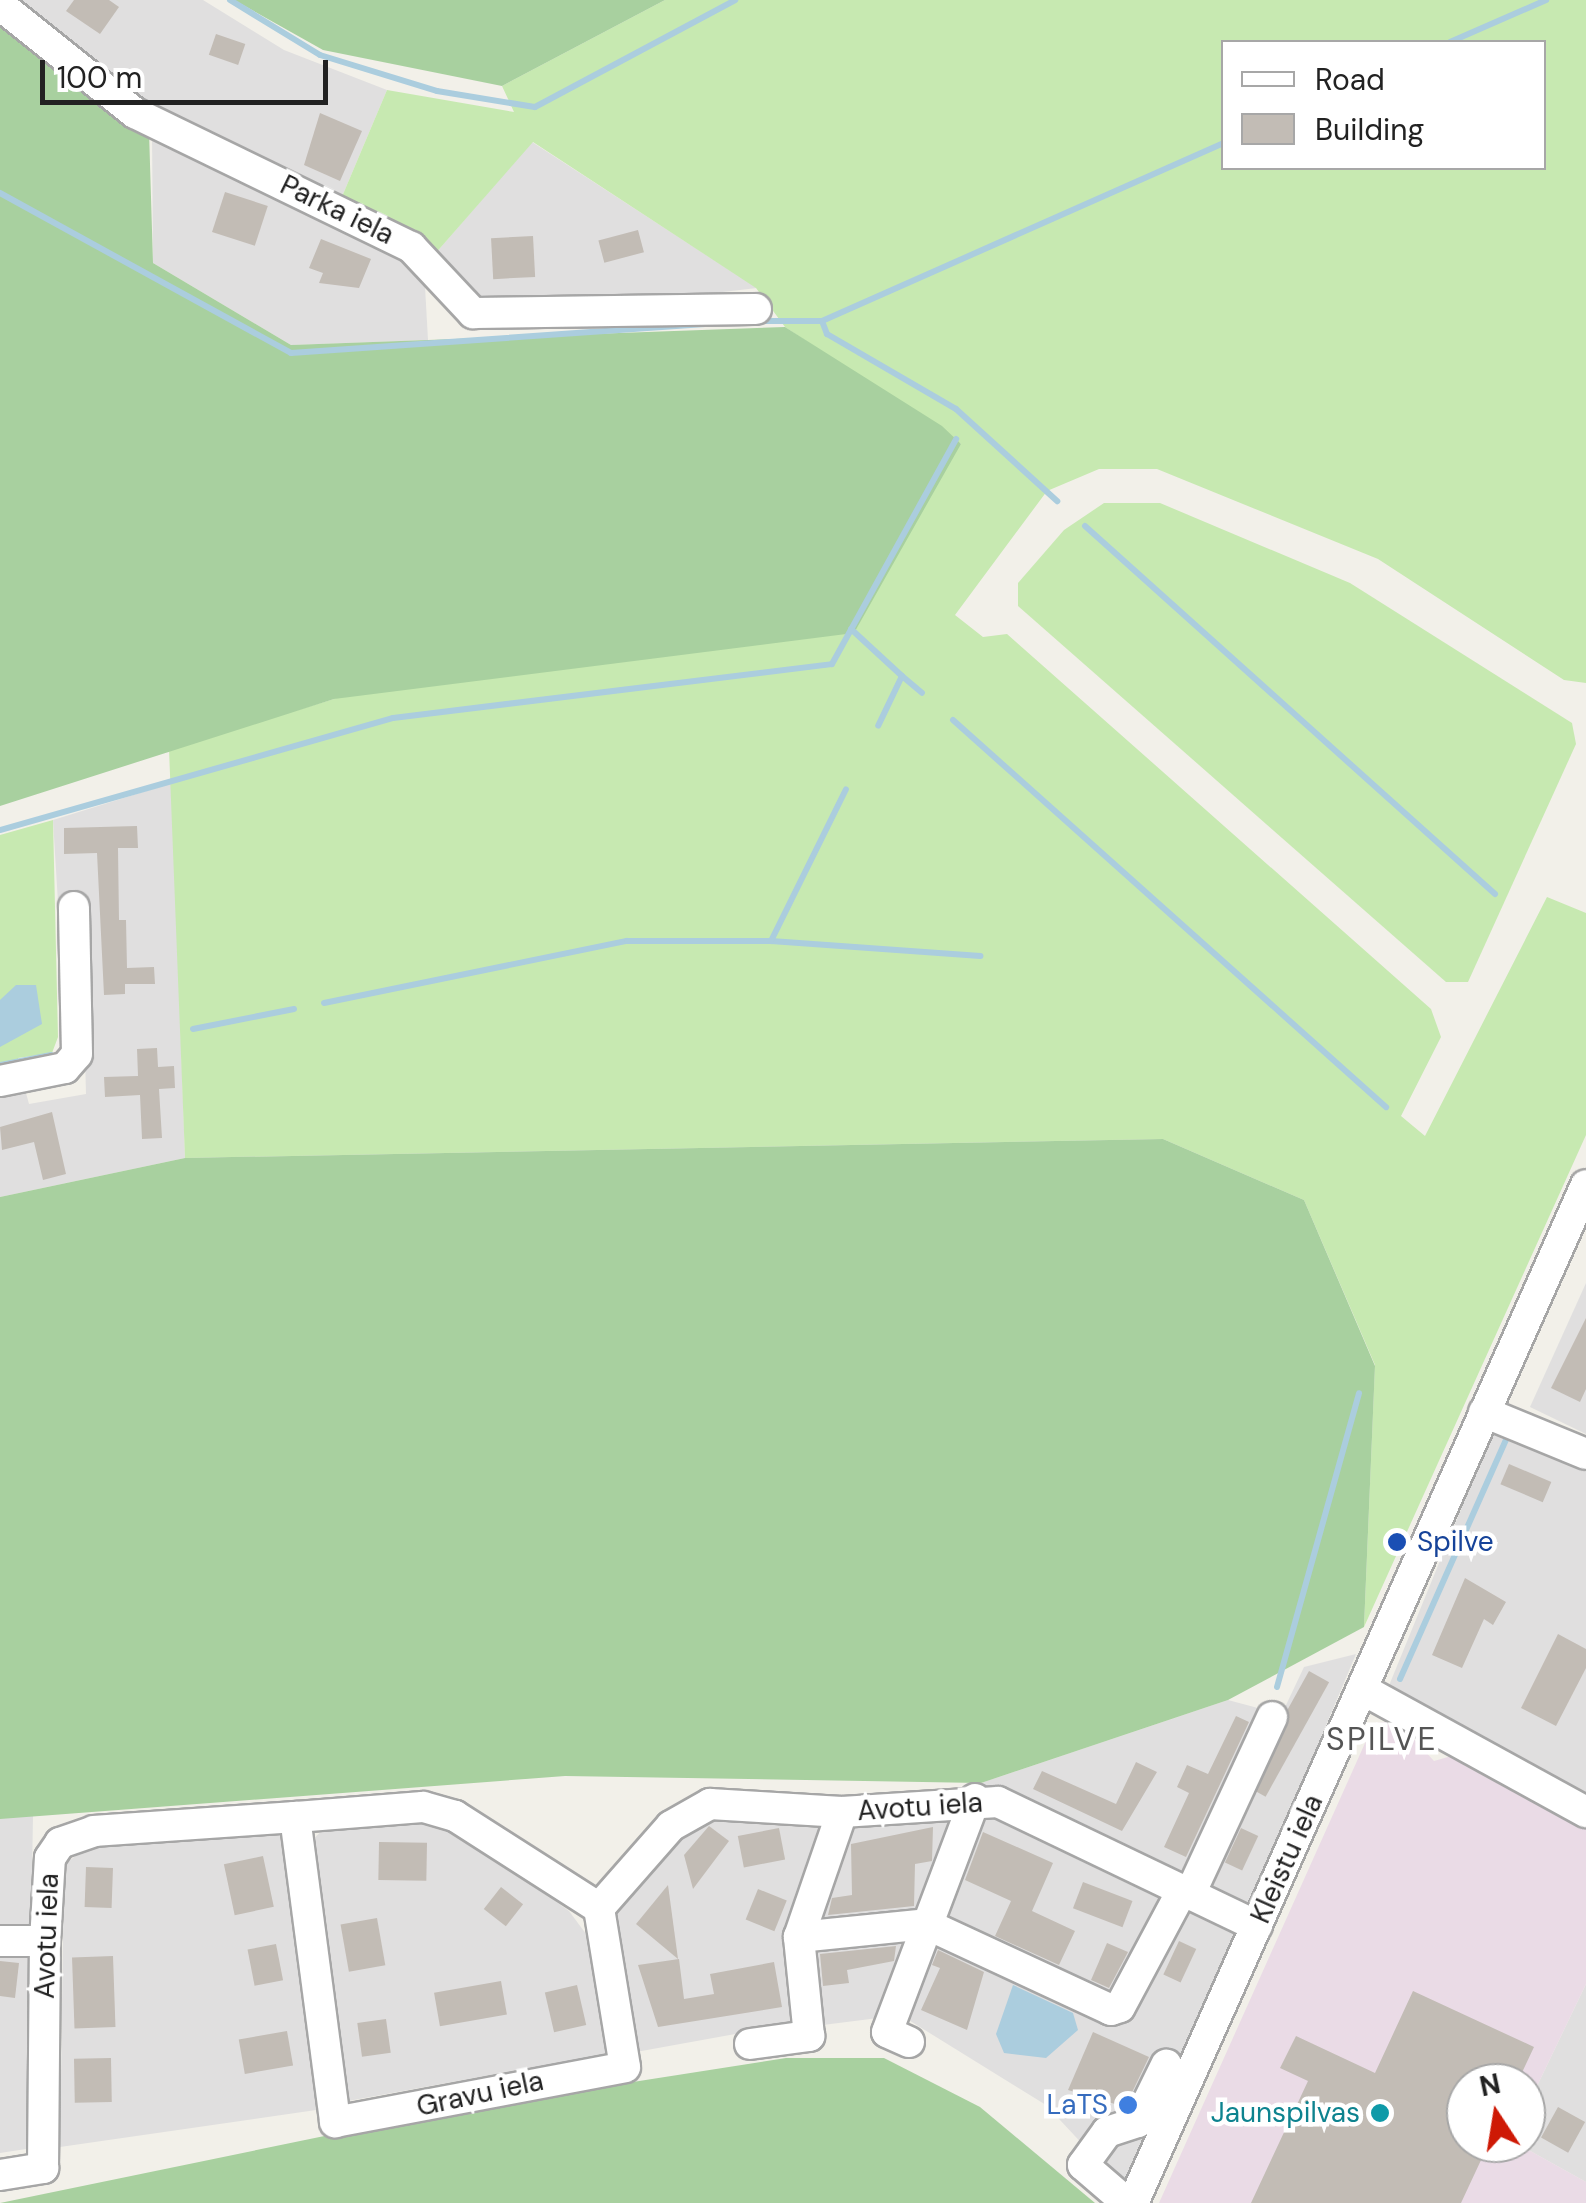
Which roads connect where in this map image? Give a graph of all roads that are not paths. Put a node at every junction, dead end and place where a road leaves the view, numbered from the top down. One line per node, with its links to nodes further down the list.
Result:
1 (0, 5): 2 (street, Parka iela)
2 (756, 309)
3 (74, 906): 4 (street)
4 (0, 1081)
5 (1586, 1185): 6 (street, Kleistu iela)
6 (1484, 1412): 7 (street); 8 (street, Kleistu iela)
7 (1586, 1454)
8 (1362, 1689): 12 (street); 17 (street, Kleistu iela)
9 (1272, 1717): 14 (street)
10 (976, 1799): 11 (street, Avotu iela); 14 (street, Avotu iela); 16 (street)
11 (842, 1812): 15 (street, Avotu iela); 18 (street)
12 (1586, 1812)
13 (294, 1817): 15 (street, Avotu iela); 15 (street, Gravu iela); 20 (street, Avotu iela)
14 (1186, 1893): 16 (street); 17 (street, Avotu iela)
15 (599, 1908)
16 (926, 1924): 18 (street); 21 (street)
17 (1257, 1926): 25 (street, Kleistu iela)
18 (799, 1937): 22 (street)
19 (0, 1941): 20 (street)
20 (45, 1942): 24 (street, Avotu iela)
21 (898, 2037)
22 (750, 2044)
23 (1166, 2065): 25 (street)
24 (0, 2176)
25 (1123, 2201)

